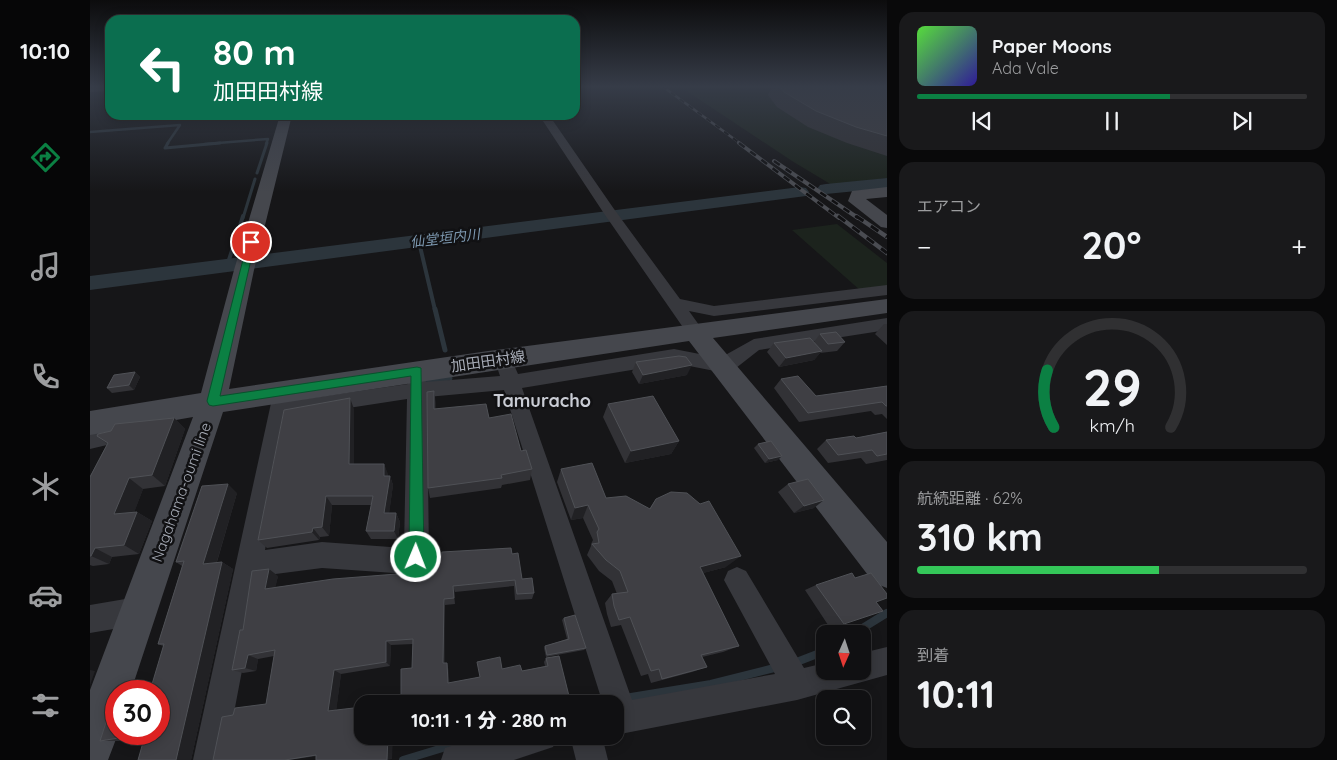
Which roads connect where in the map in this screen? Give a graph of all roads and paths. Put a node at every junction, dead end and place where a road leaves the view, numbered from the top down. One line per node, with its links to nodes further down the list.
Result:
1 (284, 121): 13 (main road, Nagahama-oumi line)
2 (548, 121): 6 (street)
3 (887, 192): 4 (main road)
4 (887, 222)
5 (887, 290): 6 (street)
6 (675, 304): 9 (street)
7 (887, 306): 9 (main road, 加田田村線)
8 (887, 324): 10 (street)
9 (695, 332): 10 (main road); 11 (main road, 加田田村線)
10 (720, 365): 11 (street); 19 (main road)
11 (508, 370): 12 (main road, 加田田村線); 27 (street)
12 (417, 381): 14 (main road, 加田田村線); 18 (street)
13 (213, 401): 14 (main road, 加田田村線); 15 (main road, 加田田村線); 21 (main road, Nagahama-oumi line)
14 (280, 403): 18 (street)
15 (90, 423)
16 (117, 435): 17 (street)
17 (90, 440)
18 (250, 564): 32 (street)
19 (887, 570)
20 (737, 580): 25 (street)
21 (137, 612): 22 (street); 31 (main road, Nagahama-oumi line)
22 (90, 619)
23 (887, 661): 24 (street)
24 (871, 665)
25 (789, 672): 26 (street); 28 (street)
26 (816, 672)
27 (613, 695)
28 (624, 708)
29 (510, 745): 33 (street)
30 (588, 745): 34 (street)
31 (90, 749)
32 (209, 760)
33 (456, 760)
34 (592, 760)

